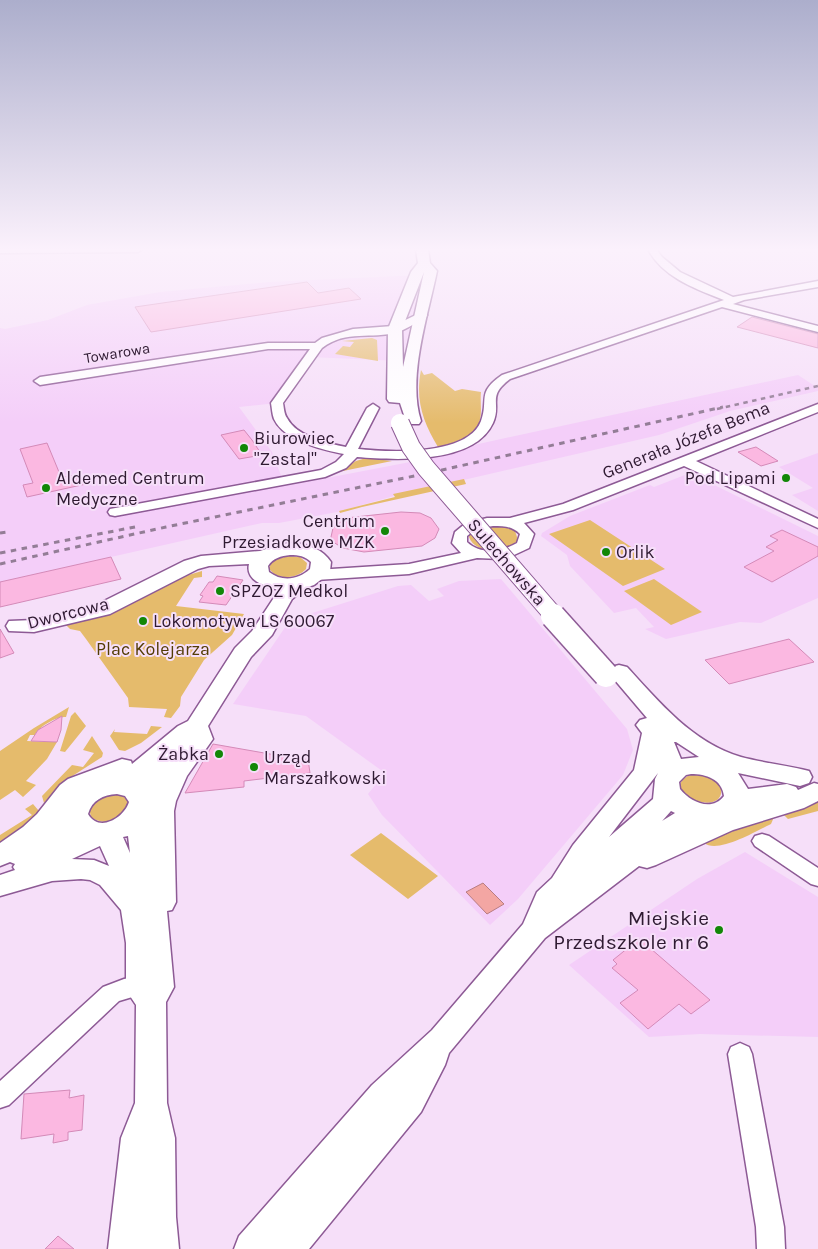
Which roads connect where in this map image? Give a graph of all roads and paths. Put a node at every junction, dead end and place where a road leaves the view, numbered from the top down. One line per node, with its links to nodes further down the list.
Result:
1 (403, 307): 7 (street, Sulechowska)
2 (424, 307): 5 (street, Sulechowska)
3 (711, 307): 14 (street)
4 (746, 307): 6 (street)
5 (422, 315): 7 (street); 9 (street, Sulechowska)
6 (816, 327)
7 (395, 329): 8 (street); 9 (street); 13 (street, Sulechowska)
8 (318, 346): 10 (street, Towarowa); 14 (street)
9 (414, 348): 13 (street, Sulechowska)
10 (40, 381)
11 (373, 408): 14 (street)
12 (818, 408): 15 (street, Generała Józefa Bema)
13 (406, 422): 27 (street, Sulechowska, bridge)
14 (352, 452): 17 (street)
15 (691, 458): 16 (street, Generała Józefa Bema); 19 (street)
16 (568, 507): 18 (street, Generała Józefa Bema); 20 (street, Generała Józefa Bema)
17 (115, 512)
18 (512, 522): 20 (street); 21 (street, Generała Józefa Bema)
19 (815, 522)
20 (526, 532): 22 (street)
21 (459, 543): 22 (street); 24 (street)
22 (475, 554): 24 (street)
23 (263, 569): 24 (street, Dworcowa); 24 (street); 25 (street, Dworcowa); 26 (street)
24 (312, 573): 26 (street)
25 (9, 628)
26 (242, 653): 28 (street)
27 (660, 728): 29 (street, Sulechowska); 30 (street, Sulechowska); 31 (street); 44 (street)
28 (194, 729): 32 (street); 34 (street); 39 (street); 46 (street)
29 (719, 771): 30 (street); 31 (street); 33 (street)
30 (668, 780): 35 (street); 44 (street)
31 (812, 783): 33 (street); 41 (street)
32 (107, 786): 34 (street); 36 (street)
33 (733, 803): 35 (street)
34 (140, 809): 37 (street); 46 (street)
35 (705, 813): 41 (street)
36 (76, 821): 37 (street); 40 (street)
37 (107, 832): 42 (street); 46 (street)
38 (762, 840): 43 (street)
39 (0, 856)
40 (0, 864)
41 (623, 865): 47 (street)
42 (0, 878)
43 (818, 878)
44 (563, 884): 47 (street)
45 (0, 886): 46 (street)
46 (145, 918): 48 (street)
47 (535, 930): 49 (street)
48 (146, 993): 51 (street); 52 (street)
49 (443, 1039): 55 (street); 56 (street)
50 (740, 1054): 57 (street)
51 (0, 1096)
52 (151, 1103): 53 (street); 54 (street)
53 (126, 1249)
54 (161, 1249)
55 (252, 1249)
56 (286, 1249)
57 (771, 1249)

